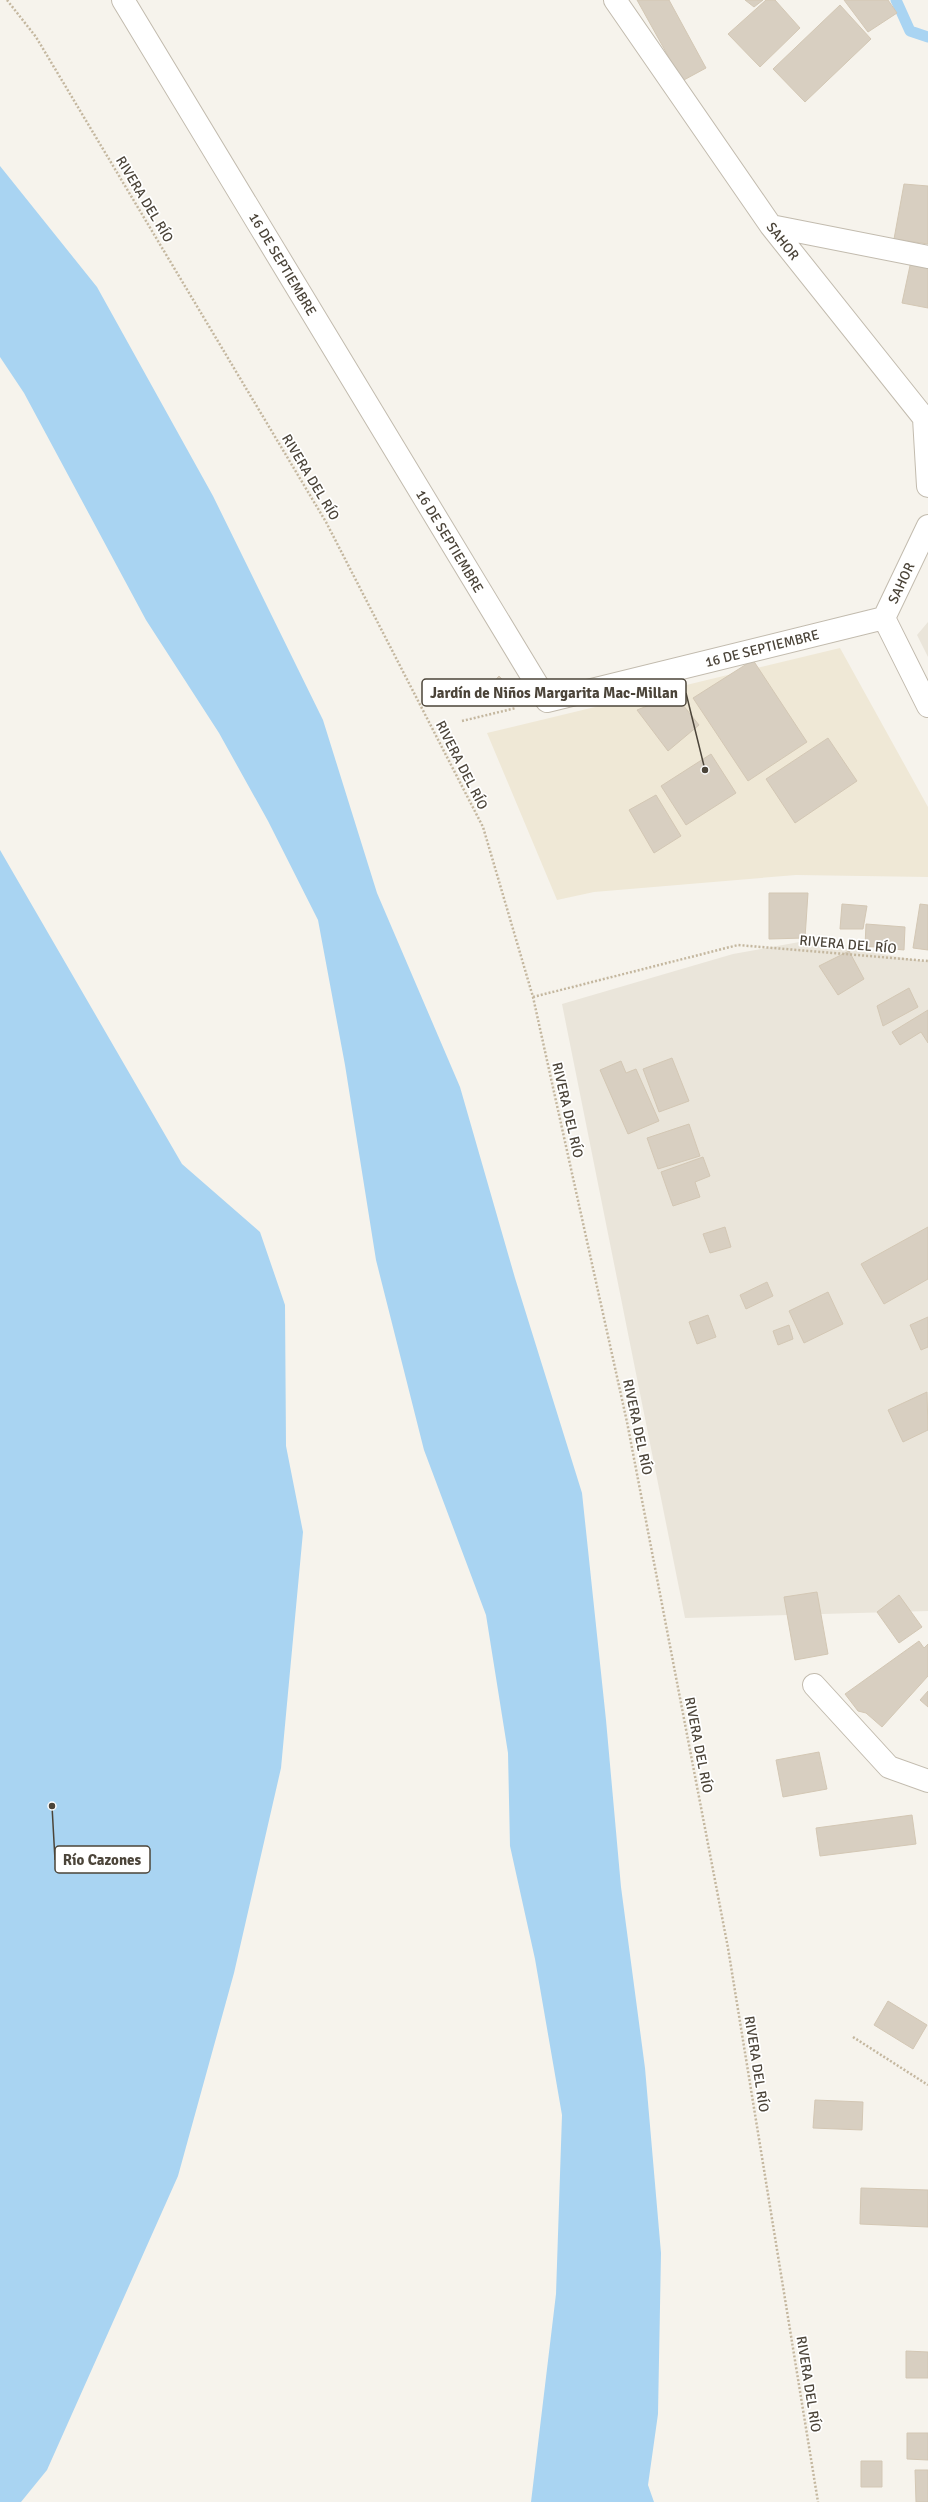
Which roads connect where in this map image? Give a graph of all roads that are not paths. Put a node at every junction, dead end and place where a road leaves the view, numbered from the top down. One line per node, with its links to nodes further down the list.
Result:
1 (123, 0): 7 (street, 16 DE SEPTIEMBRE)
2 (615, 0): 3 (street, SAHOR)
3 (771, 226): 4 (street); 5 (street, SAHOR)
4 (928, 257)
5 (928, 486)
6 (928, 526): 7 (street, SAHOR)
7 (884, 618): 8 (street)
8 (928, 706)
9 (814, 1685): 10 (street)
10 (928, 1781)

